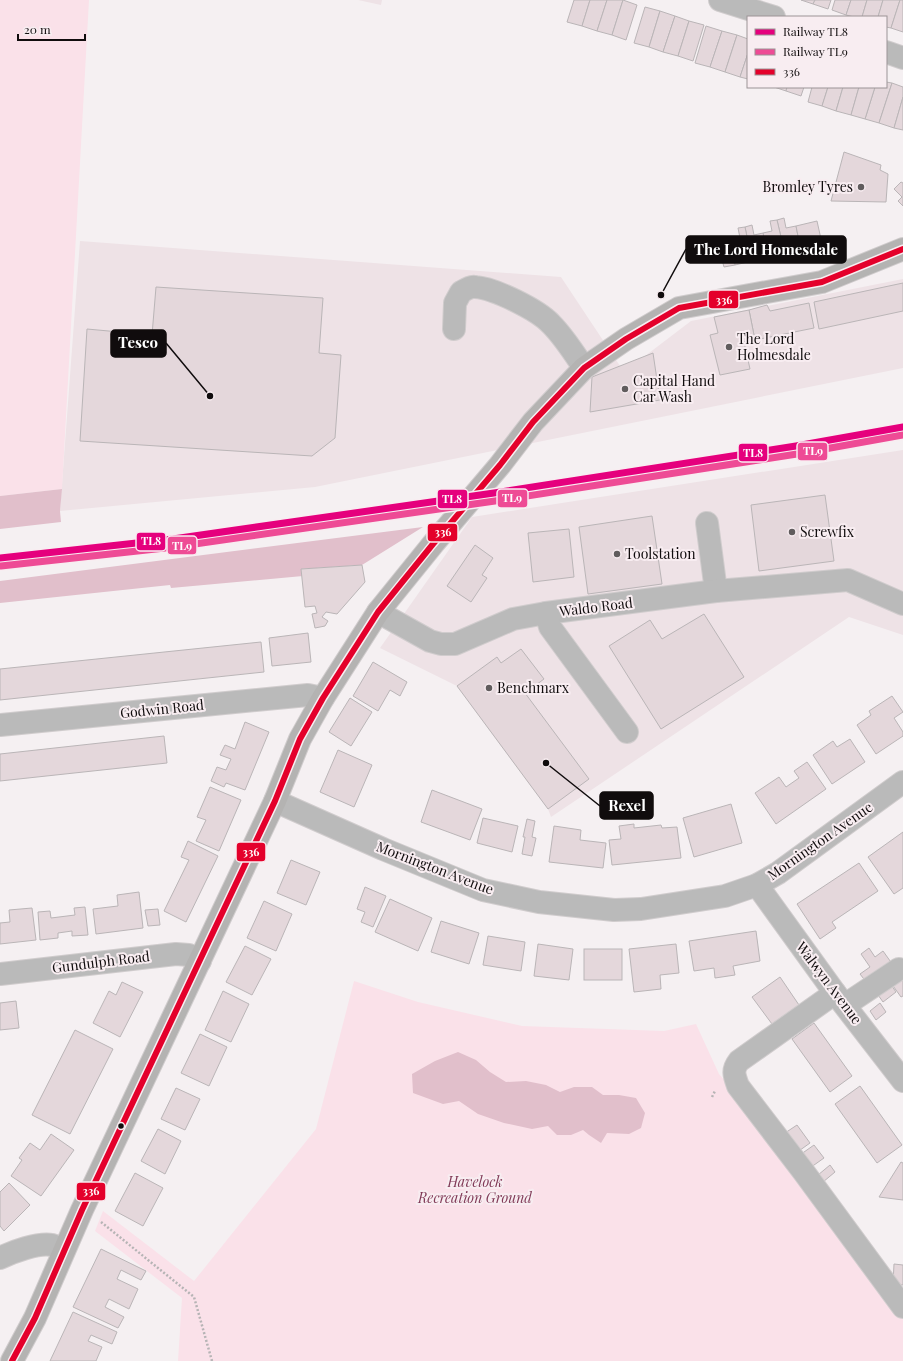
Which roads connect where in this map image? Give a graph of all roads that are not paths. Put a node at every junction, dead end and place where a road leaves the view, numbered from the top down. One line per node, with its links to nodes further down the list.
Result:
1 (720, 0): 2 (street)
2 (771, 16)
3 (887, 52): 4 (street)
4 (903, 58)
5 (903, 249): 7 (main road)
6 (454, 329): 7 (street)
7 (584, 368): 11 (main road)
8 (707, 523): 9 (street)
9 (716, 591): 10 (street, Waldo Road); 12 (street, Waldo Road)
10 (903, 604)
11 (378, 612): 12 (street, Waldo Road); 13 (main road)
12 (546, 613): 15 (street)
13 (323, 698): 14 (street, Godwin Road); 17 (main road)
14 (0, 725)
15 (627, 732)
16 (903, 782): 18 (street, Mornington Avenue)
17 (275, 801): 18 (street, Mornington Avenue); 19 (main road)
18 (757, 885): 22 (street, Walwyn Avenue)
19 (200, 961): 21 (street, Gundulph Road); 24 (main road)
20 (900, 969): 22 (street)
21 (0, 974)
22 (840, 999): 23 (street, Walwyn Avenue); 26 (street)
23 (903, 1082)
24 (64, 1250): 25 (street); 27 (main road)
25 (0, 1258)
26 (903, 1307)
27 (12, 1361)

